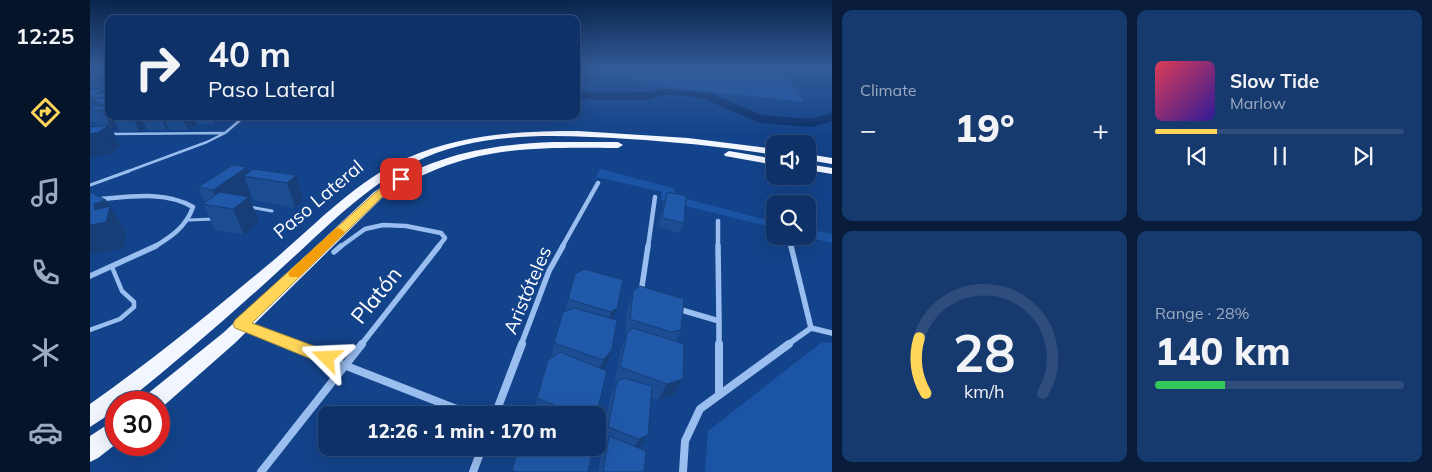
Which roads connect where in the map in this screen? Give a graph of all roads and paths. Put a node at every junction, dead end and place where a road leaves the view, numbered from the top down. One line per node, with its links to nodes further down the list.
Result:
1 (240, 120): 2 (lane)
2 (225, 133): 3 (lane); 11 (lane)
3 (110, 134)
4 (766, 151): 35 (highway, Paso Lateral)
5 (816, 158): 7 (highway)
6 (766, 161): 26 (highway, Paso Lateral)
7 (832, 161)
8 (816, 168): 9 (highway)
9 (832, 171)
10 (598, 183): 34 (street, Aristóteles)
11 (90, 185)
12 (655, 197): 23 (street)
13 (90, 200): 17 (street)
14 (242, 207): 15 (lane)
15 (272, 211)
16 (217, 219): 17 (lane)
17 (189, 220): 21 (street)
18 (718, 221): 25 (street)
19 (791, 245): 27 (street)
20 (334, 252): 30 (street, Platón)
21 (112, 267): 22 (street); 28 (lane)
22 (90, 276)
23 (646, 299)
24 (668, 306): 25 (street)
25 (719, 322): 32 (street)
26 (241, 324): 30 (street); 31 (highway, Paso Lateral)
27 (811, 328): 29 (street); 32 (street)
28 (90, 330)
29 (832, 334)
30 (344, 365): 33 (street); 39 (street, Platón)
31 (166, 391)
32 (719, 393): 41 (street)
33 (449, 406)
34 (498, 406)
35 (90, 417)
36 (105, 438): 37 (highway)
37 (90, 450)
38 (479, 456): 40 (street)
39 (260, 472)
40 (472, 472)
41 (683, 472)

